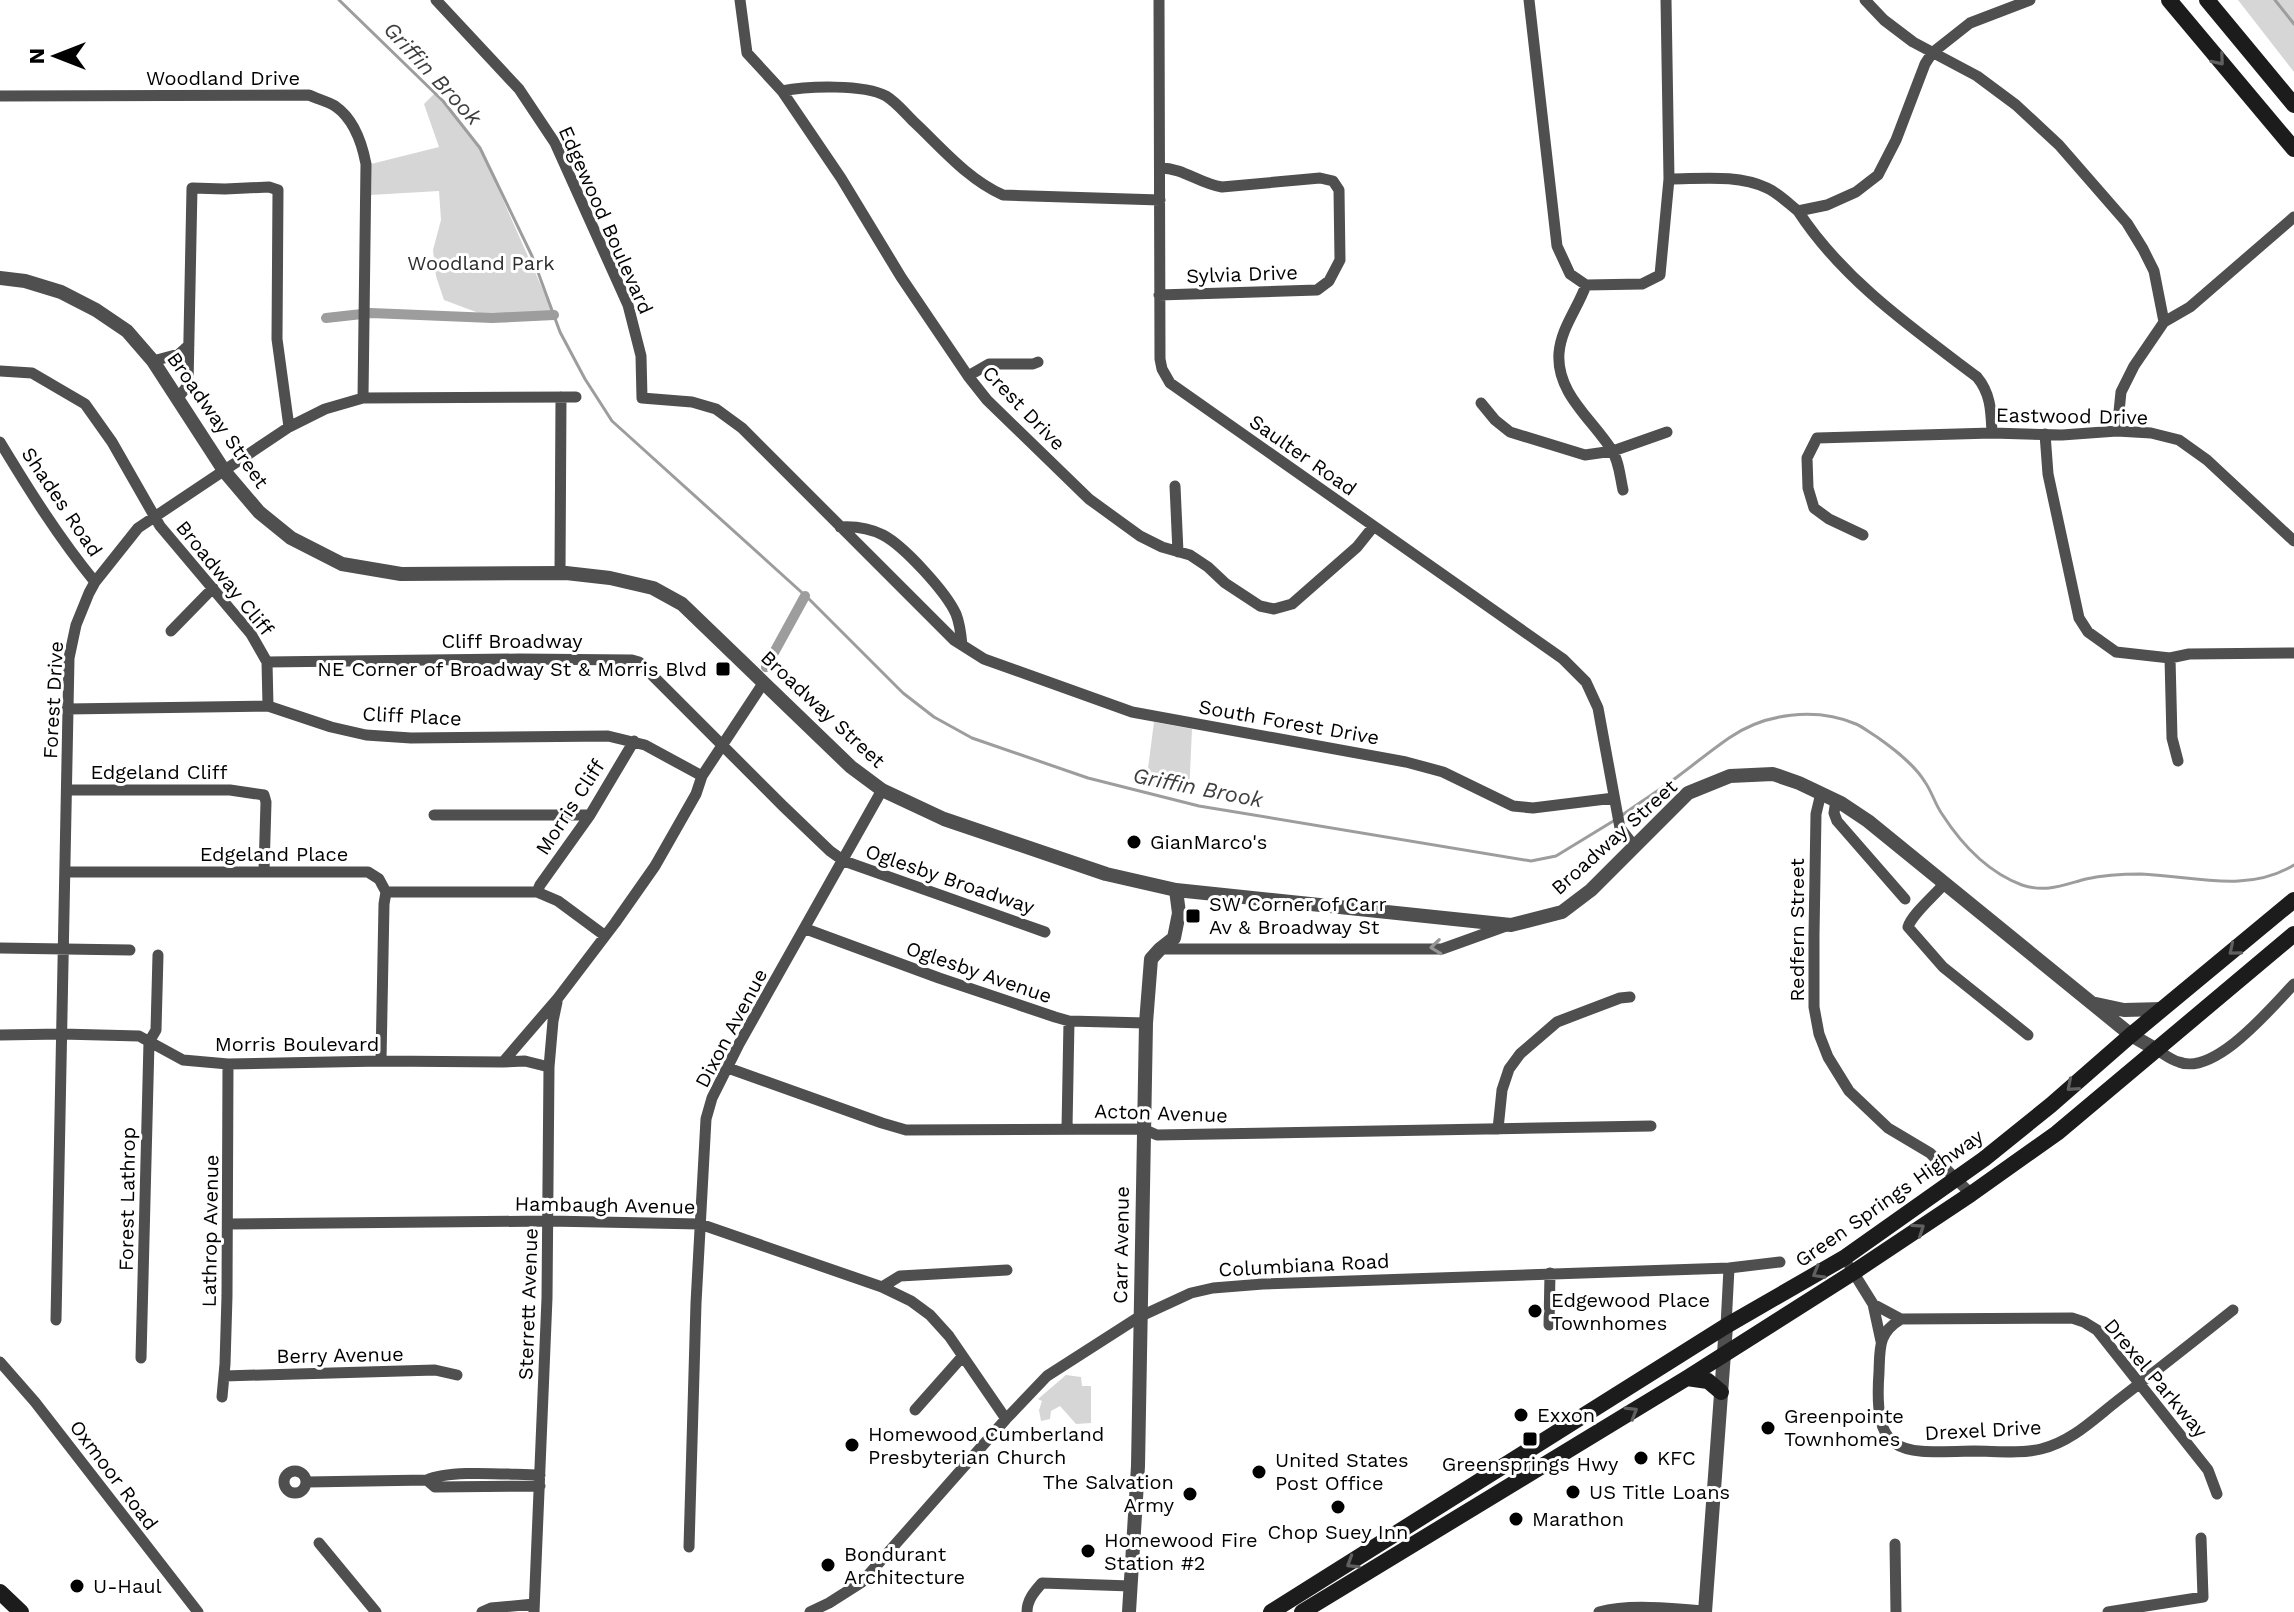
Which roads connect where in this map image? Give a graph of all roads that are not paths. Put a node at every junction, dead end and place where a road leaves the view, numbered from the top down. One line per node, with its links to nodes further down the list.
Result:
1 (436, 0): 33 (street, Edgewood Boulevard)
2 (740, 0): 11 (street, Crest Drive)
3 (1159, 0): 15 (street, Saulter Road)
4 (1529, 0): 21 (street)
5 (1666, 0): 16 (street)
6 (1865, 0): 10 (street)
7 (2030, 0): 10 (street)
8 (2169, 0): 14 (main road, one-way to 14)
9 (2207, 0): 13 (main road)
10 (1932, 53): 18 (street); 23 (street)
11 (782, 91): 17 (street); 28 (street, Crest Drive)
12 (0, 96): 32 (street, Woodland Drive)
13 (2294, 105)
14 (2294, 149)
15 (1160, 168): 17 (street, Saulter Road); 22 (street, Sylvia Drive)
16 (1669, 179): 18 (street); 21 (street)
17 (1160, 200): 22 (street, Saulter Road)
18 (1798, 211): 38 (street)
19 (2294, 217): 23 (street)
20 (0, 278): 25 (street, Broadway Street)
21 (1586, 285): 41 (street)
22 (1159, 295): 47 (street, Saulter Road)
23 (2164, 322): 36 (street)
24 (189, 345): 25 (street); 31 (street); 35 (street)
25 (153, 361): 31 (street, Broadway Street)
26 (1038, 362): 28 (street)
27 (0, 371): 45 (street, Broadway Cliff)
28 (968, 376): 50 (street, Crest Drive)
29 (561, 397): 30 (street, Forest Drive); 32 (street, Forest Drive); 51 (street)
30 (576, 397)
31 (178, 398): 42 (street, Broadway Street)
32 (363, 398): 35 (street, Forest Drive)
33 (642, 398): 46 (street, South Forest Drive)
34 (1481, 403): 41 (street)
35 (289, 427): 42 (street, Forest Drive)
36 (2117, 431): 39 (street, Eastwood Drive); 49 (street, Eastwood Drive)
37 (1667, 432): 41 (street)
38 (1992, 433): 39 (street, Eastwood Drive); 48 (street, Eastwood Drive)
39 (2045, 434): 57 (street)
40 (0, 442): 52 (street, Shades Road)
41 (1613, 451): 44 (street)
42 (225, 472): 45 (street, Forest Drive); 51 (street, Broadway Street)
43 (1175, 486): 50 (street)
44 (1623, 490)
45 (155, 516): 52 (street, Forest Drive); 53 (street, Broadway Cliff)
46 (840, 527): 55 (street, South Forest Drive); 55 (street)
47 (1373, 527): 50 (street, Crest Drive); 70 (street, Saulter Road)
48 (1863, 535)
49 (2294, 541)
50 (1178, 552)
51 (560, 573): 59 (street, Broadway Street)
52 (95, 582): 61 (street, Forest Drive)
53 (213, 588): 54 (street); 58 (street, Broadway Cliff)
54 (171, 631)
55 (962, 645): 70 (street, South Forest Drive)
56 (2294, 653): 57 (street)
57 (2170, 658): 64 (street)
58 (267, 662): 60 (street); 63 (street, Cliff Broadway)
59 (764, 682): 63 (street); 67 (street, Broadway Street)
60 (268, 706): 61 (street, Cliff Place); 62 (street, Cliff Place)
61 (67, 709): 66 (street, Forest Drive)
62 (634, 741): 65 (street, Cliff Place); 72 (street, Morris Cliff)
63 (722, 745): 65 (street); 74 (street, Cliff Broadway)
64 (2178, 761)
65 (702, 776): 87 (street)
66 (67, 790): 75 (street, Edgeland Cliff); 76 (street, Forest Drive)
67 (882, 790): 74 (street, Dixon Avenue); 78 (street, Broadway Street)
68 (1821, 793): 69 (street, Broadway Street); 73 (street, Broadway Street); 115 (street, Redfern Street)
69 (1836, 800): 77 (street, Broadway Street); 81 (street)
70 (1615, 803): 73 (street, Saulter Road)
71 (434, 815): 72 (street)
72 (590, 815): 80 (street, Morris Cliff)
73 (1634, 846): 83 (street, Broadway Street)
74 (844, 861): 84 (street, Dixon Avenue); 85 (street, Oglesby Broadway)
75 (264, 871): 76 (street, Edgeland Place); 79 (street, Edgeland Place)
76 (65, 872): 89 (street, Forest Drive)
77 (1944, 884): 96 (street, Broadway Street); 102 (street)
78 (1176, 890): 83 (street, Broadway Street); 90 (street, Carr Avenue)
79 (386, 892): 80 (street); 106 (street)
80 (537, 892): 87 (street)
81 (1905, 899)
82 (2294, 900): 97 (main road, Green Springs Highway, one-way to 97)
83 (1511, 925): 90 (street, one-way to 90)
84 (806, 929): 98 (street, Oglesby Avenue); 110 (street, Dixon Avenue)
85 (1045, 932)
86 (2294, 934): 105 (main road, Green Springs Highway)
87 (604, 935): 95 (street)
88 (0, 948): 89 (street)
89 (63, 948): 91 (street); 100 (street, Forest Drive)
90 (1160, 949): 99 (street, Carr Avenue)
91 (130, 950)
92 (158, 955): 104 (street, Forest Lathrop)
93 (2294, 984): 105 (street)
94 (1630, 997): 114 (street)
95 (558, 998): 107 (street); 109 (street, Sterrett Avenue)
96 (2094, 1003): 97 (street); 103 (street, Broadway Street)
97 (2163, 1009): 103 (main road, Green Springs Highway)
98 (1069, 1021): 99 (street, Oglesby Avenue); 112 (street)
99 (1146, 1023): 113 (street, Carr Avenue)
100 (62, 1034): 101 (street, Morris Boulevard); 104 (street, Morris Boulevard); 131 (street, Forest Drive)
101 (0, 1035)
102 (2028, 1035)
103 (2131, 1035): 105 (street, Broadway Street); 115 (main road, Green Springs Highway, one-way to 115)
104 (149, 1042): 108 (street, Morris Boulevard); 138 (street, Forest Lathrop)
105 (2157, 1050): 116 (main road, Green Springs Highway)
106 (381, 1061): 107 (street, Morris Boulevard); 108 (street, Morris Boulevard)
107 (503, 1062): 109 (street, Morris Boulevard)
108 (228, 1064): 118 (street, Lathrop Avenue)
109 (549, 1067): 117 (street, Sterrett Avenue)
110 (728, 1068): 112 (street, Acton Avenue); 119 (street, Dixon Avenue)
111 (1651, 1126): 114 (street, Acton Avenue)
112 (1067, 1128): 113 (street, Acton Avenue)
113 (1143, 1129): 114 (street, Acton Avenue); 129 (street, Carr Avenue)
114 (1498, 1129)
115 (1955, 1178): 116 (street, Redfern Street); 120 (main road, Green Springs Highway)
116 (1971, 1194): 124 (main road, Green Springs Highway, one-way to 116)
117 (549, 1221): 118 (street, Hambaugh Avenue); 119 (street, Hambaugh Avenue); 148 (street, Sterrett Avenue)
118 (228, 1224): 141 (street, Lathrop Avenue)
119 (700, 1224): 126 (street, Hambaugh Avenue); 154 (street, Dixon Avenue)
120 (1844, 1258): 124 (street); 133 (main road, Green Springs Highway, one-way to 133)
121 (1780, 1262): 122 (street, Columbiana Road)
122 (1729, 1268): 125 (street, Columbiana Road); 133 (street)
123 (1007, 1270): 126 (street)
124 (1854, 1272): 127 (street); 136 (main road, Green Springs Highway)
125 (1550, 1273): 129 (street, Columbiana Road); 132 (street)
126 (882, 1287): 137 (street, Hambaugh Avenue)
127 (1873, 1304): 130 (street, Drexel Parkway); 135 (street, Drexel Drive)
128 (2233, 1310): 143 (street, Drexel Drive)
129 (1139, 1317): 147 (street, Columbiana Road); 155 (street, Carr Avenue)
130 (1901, 1319): 134 (street, Drexel Parkway); 143 (street, Drexel Parkway)
131 (56, 1320)
132 (1549, 1325)
133 (1726, 1326): 136 (street); 165 (main road, Green Springs Highway, one-way to 165)
134 (1889, 1326): 135 (street, Drexel Drive)
135 (1881, 1341): 143 (street, Drexel Drive)
136 (1724, 1354): 142 (main road, Green Springs Highway); 144 (street)
137 (962, 1357): 146 (street); 147 (street, Hambaugh Avenue)
138 (141, 1358)
139 (0, 1362): 159 (street, Oxmoor Road)
140 (457, 1375): 141 (street, Berry Avenue)
141 (224, 1376): 145 (street, Lathrop Avenue)
142 (1687, 1378): 144 (main road); 166 (main road, Green Springs Highway, one-way to 142)
143 (2141, 1383): 150 (street, Drexel Parkway)
144 (1721, 1392): 168 (street)
145 (222, 1397)
146 (915, 1410)
147 (1006, 1419): 162 (street, Columbiana Road)
148 (540, 1481): 149 (street); 157 (street, Sterrett Avenue)
149 (307, 1482)
150 (2217, 1494)
151 (2201, 1538): 170 (street)
152 (319, 1543): 160 (street)
153 (1895, 1544): 169 (street)
154 (689, 1547)
155 (1131, 1586): 163 (street); 164 (street, Carr Avenue)
156 (0, 1592): 158 (main road)
157 (534, 1608): 161 (street)
158 (21, 1612)
159 (198, 1612)
160 (376, 1612)
161 (482, 1612)
162 (810, 1612)
163 (1027, 1612)
164 (1129, 1612)
165 (1271, 1612)
166 (1302, 1612)
167 (1599, 1612): 168 (street)
168 (1705, 1612)
169 (1896, 1612)
170 (2108, 1612)

